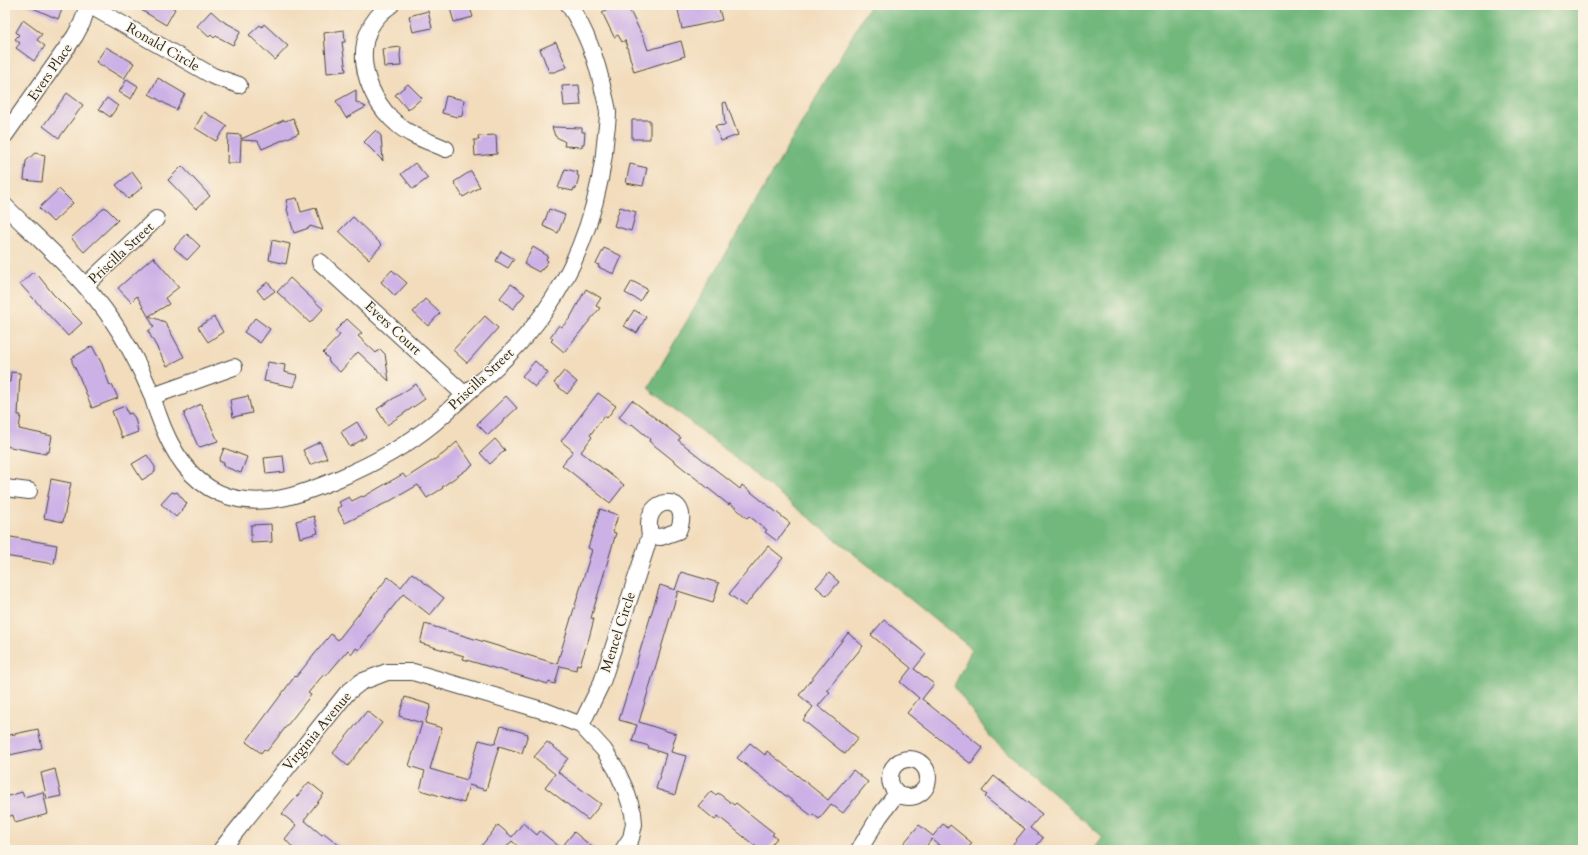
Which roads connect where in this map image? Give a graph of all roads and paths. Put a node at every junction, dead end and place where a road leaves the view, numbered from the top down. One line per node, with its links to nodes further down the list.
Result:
1 (88, 5): 4 (street, Ronald Circle); 5 (street, Evers Place)
2 (391, 5): 6 (street)
3 (569, 5): 12 (street, Priscilla Street)
4 (239, 85)
5 (5, 135)
6 (446, 149)
7 (5, 206): 10 (street, Priscilla Street)
8 (156, 219): 10 (street, Priscilla Street)
9 (320, 262): 12 (street, Evers Court)
10 (85, 286): 13 (street, Priscilla Street)
11 (234, 367): 13 (street)
12 (465, 395): 13 (street, Priscilla Street)
13 (153, 396)
14 (5, 488): 15 (street)
15 (29, 491)
16 (650, 536): 17 (street, Mencel Circle)
17 (581, 725): 19 (street, Virginia Avenue); 20 (street)
18 (897, 793): 21 (street)
19 (221, 850)
20 (623, 850)
21 (860, 850)

